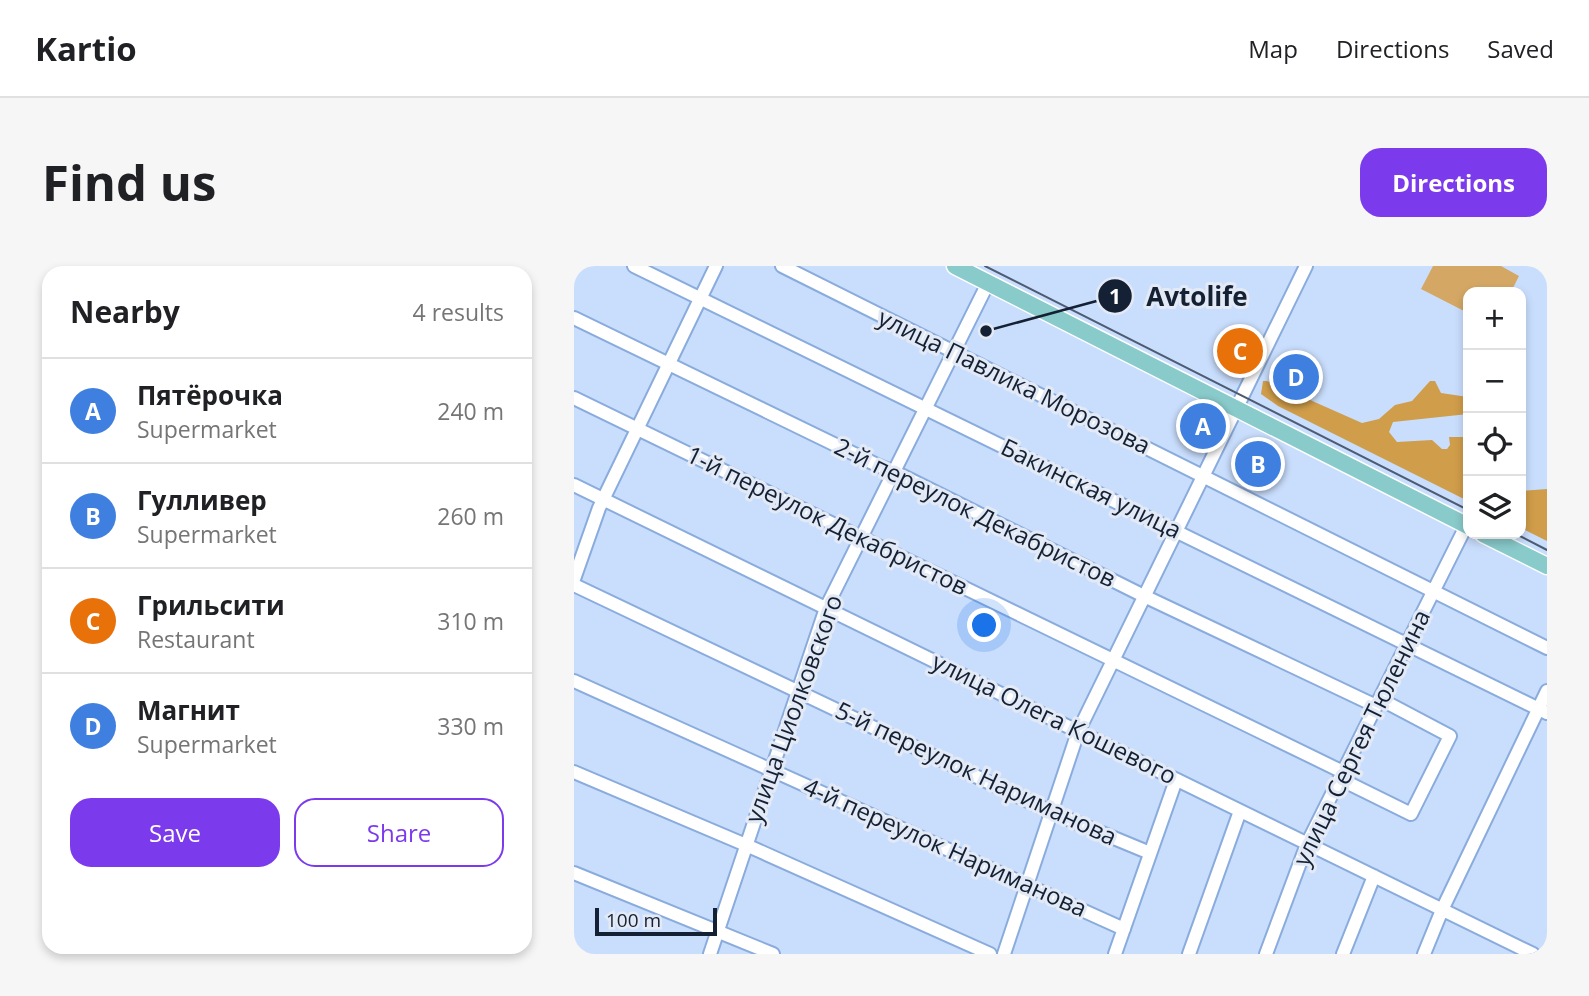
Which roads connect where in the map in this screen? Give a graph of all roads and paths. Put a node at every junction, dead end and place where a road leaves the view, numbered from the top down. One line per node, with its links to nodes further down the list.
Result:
1 (634, 266): 7 (street, Бакинская улица)
2 (716, 266): 7 (street)
3 (782, 266): 9 (street, улица Павлика Морозова)
4 (955, 266): 6 (main road)
5 (1306, 266): 13 (street)
6 (988, 283): 9 (street, улица Циолковского); 13 (main road)
7 (701, 298): 10 (street); 12 (street, Бакинская улица)
8 (574, 318): 10 (street, 2-й переулок Декабристов)
9 (953, 352): 12 (street, улица Циолковского); 16 (street, улица Павлика Морозова)
10 (668, 365): 14 (street); 15 (street, 2-й переулок Декабристов)
11 (574, 398): 14 (street, 1-й переулок Декабристов)
12 (926, 407): 15 (street, улица Циолковского); 20 (street, Бакинская улица)
13 (1236, 409): 16 (street); 19 (main road)
14 (637, 429): 18 (street); 22 (street, 1-й переулок Декабристов)
15 (894, 472): 22 (street, улица Циолковского); 28 (street, 2-й переулок Декабристов)
16 (1203, 476): 20 (street); 27 (street, улица Павлика Морозова)
17 (574, 485): 18 (street, улица Олега Кошевого)
18 (603, 499): 25 (street); 29 (street, улица Олега Кошевого)
19 (1463, 524)
20 (1175, 532): 28 (street); 30 (street, Бакинская улица)
21 (1463, 534): 27 (street, улица Сергея Тюленина)
22 (862, 537): 29 (street, улица Циолковского); 32 (street, 1-й переулок Декабристов)
23 (1493, 539): 24 (main road)
24 (1547, 566)
25 (574, 579)
26 (574, 585): 34 (street, 5-й переулок Нариманова)
27 (1434, 590): 30 (street, улица Сергея Тюленина); 31 (street, улица Павлика Морозова)
28 (1144, 596): 32 (street); 36 (street, 2-й переулок Декабристов)
29 (826, 608): 34 (street, улица Циолковского); 38 (street, улица Олега Кошевого)
30 (1408, 644): 36 (street, улица Сергея Тюленина); 37 (street, Бакинская улица)
31 (1547, 648)
32 (1112, 662): 38 (street); 42 (street, 1-й переулок Декабристов)
33 (574, 681): 40 (street, 4-й переулок Нариманова)
34 (797, 691): 40 (street, улица Циолковского); 45 (street, 5-й переулок Нариманова)
35 (1547, 691): 37 (street)
36 (1378, 703): 39 (street, 2-й переулок Декабристов); 42 (street, улица Сергея Тюленина)
37 (1543, 711): 52 (street)
38 (1078, 732): 43 (street, улица Олега Кошевого); 45 (street)
39 (1450, 736): 42 (street, 1-й переулок Декабристов)
40 (771, 770): 47 (street, улица Циолковского); 51 (street, 4-й переулок Нариманова)
41 (574, 772): 47 (street)
42 (1342, 775): 46 (street, улица Сергея Тюленина)
43 (1176, 779): 44 (street, улица Олега Кошевого); 48 (street)
44 (1240, 811): 46 (street, улица Олега Кошевого); 60 (street)
45 (1051, 812): 48 (street, 5-й переулок Нариманова); 51 (street)
46 (1307, 844): 50 (street, улица Олега Кошевого); 61 (street, улица Сергея Тюленина)
47 (746, 845): 54 (street, улица Циолковского); 57 (street)
48 (1150, 853): 53 (street)
49 (574, 873): 54 (street)
50 (1374, 876): 52 (street, улица Олега Кошевого); 62 (street)
51 (1027, 885): 53 (street, 4-й переулок Нариманова); 58 (street)
52 (1442, 910): 63 (street); 64 (street, улица Олега Кошевого)
53 (1124, 929): 59 (street)
54 (717, 931): 55 (street, улица Циолковского); 56 (street)
55 (710, 954)
56 (773, 954)
57 (990, 954)
58 (1003, 954)
59 (1115, 954)
60 (1189, 954)
61 (1266, 954)
62 (1343, 954)
63 (1424, 954)
64 (1533, 954)

